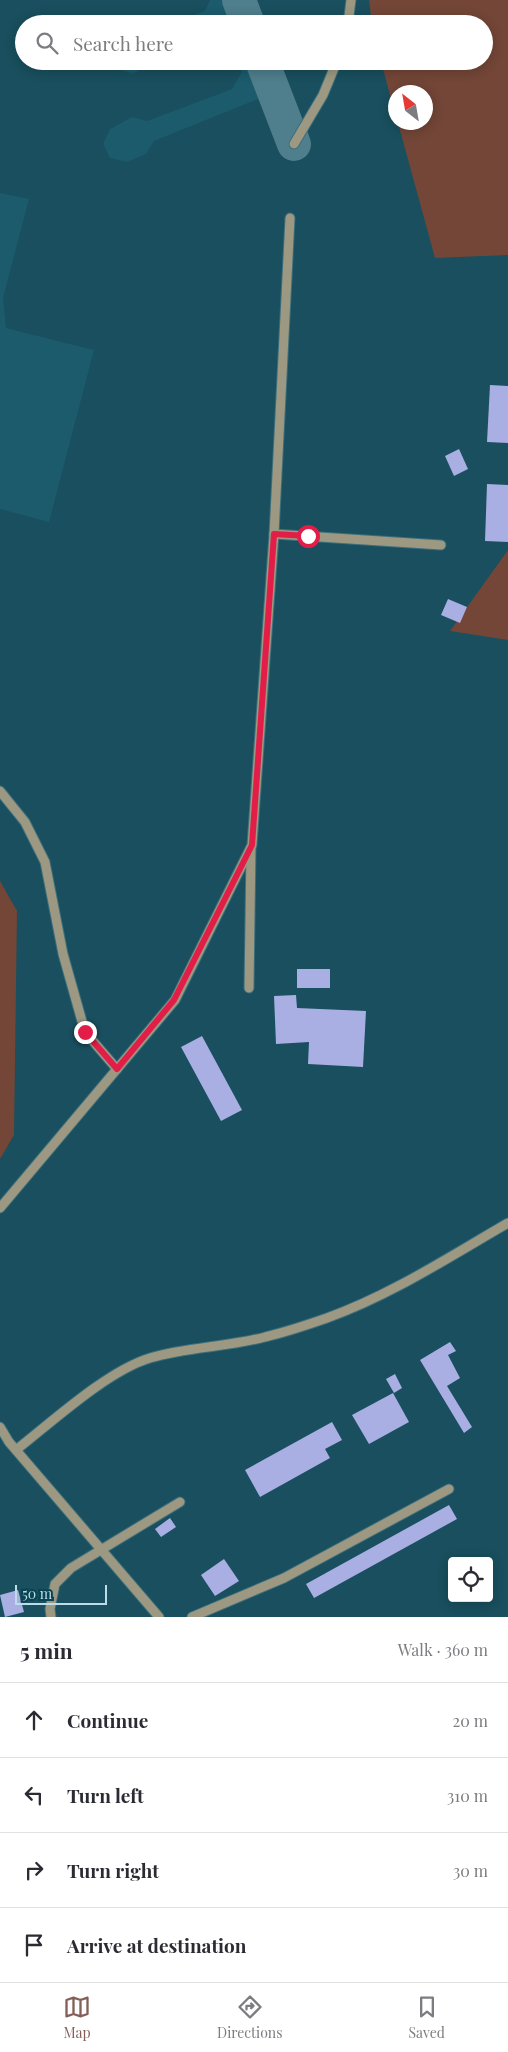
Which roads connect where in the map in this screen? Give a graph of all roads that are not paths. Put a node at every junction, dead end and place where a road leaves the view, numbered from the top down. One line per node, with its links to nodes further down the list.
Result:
1 (351, 0): 2 (lane)
2 (349, 15)
3 (333, 70): 4 (lane)
4 (294, 144)
5 (290, 218): 6 (lane)
6 (274, 534): 7 (lane); 9 (lane)
7 (441, 545)
8 (0, 790): 11 (lane)
9 (252, 845): 10 (lane); 11 (lane)
10 (249, 988)
11 (117, 1069): 12 (lane)
12 (0, 1208)
13 (508, 1223): 15 (lane)
14 (0, 1427): 15 (lane)
15 (16, 1450): 18 (lane)
16 (449, 1489): 21 (lane)
17 (180, 1502): 18 (lane)
18 (102, 1549): 19 (lane); 20 (lane)
19 (51, 1617)
20 (159, 1617)
21 (192, 1617)

